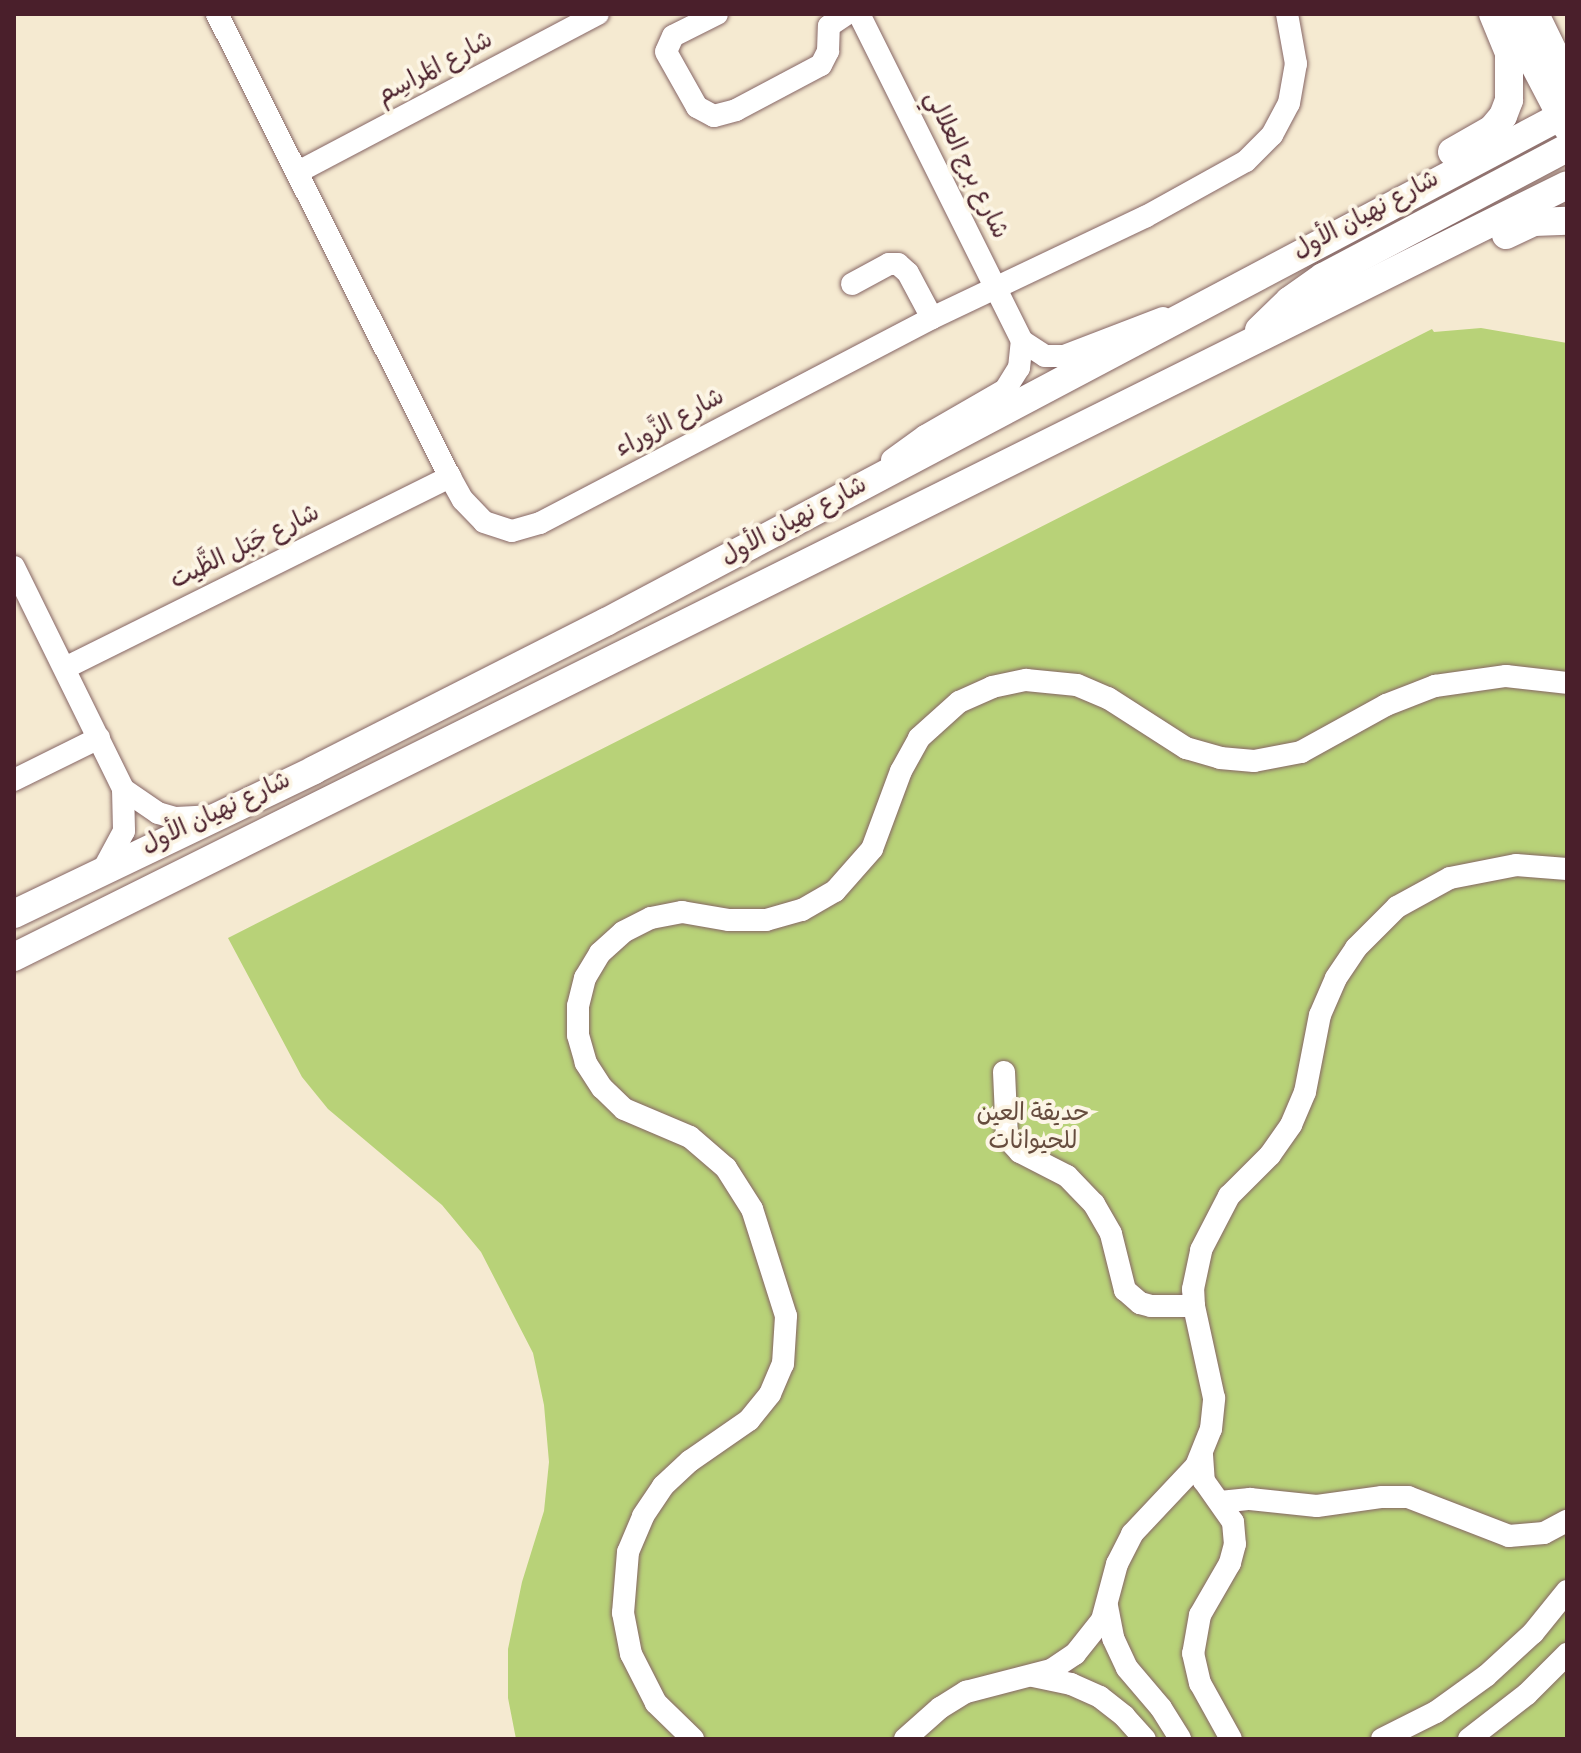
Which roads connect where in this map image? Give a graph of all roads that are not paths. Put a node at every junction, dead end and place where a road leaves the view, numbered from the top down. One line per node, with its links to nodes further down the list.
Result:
1 (217, 14): 15 (street, شارع الزَّوراء)
2 (598, 14): 15 (street, شارع المَراسِم)
3 (717, 14): 4 (street)
4 (847, 14)
5 (859, 14): 21 (street, شارع برج العلالي)
6 (1287, 14): 21 (street, شارع الزَّوراء)
7 (1493, 14): 17 (main road)
8 (1507, 14): 13 (main road)
9 (1535, 14): 12 (main road)
10 (1546, 14): 11 (main road)
11 (1567, 46)
12 (1567, 80)
13 (1566, 119): 17 (main road, شارع نهيان الأول)
14 (1567, 148): 25 (main road)
15 (298, 172): 26 (street, شارع الزَّوراء)
16 (1567, 185): 19 (main road, شارع نهيان الأول)
17 (1387, 206): 22 (main road, شارع نهيان الأول)
18 (1567, 221): 19 (main road)
19 (1410, 263): 25 (main road, شارع نهيان الأول)
20 (852, 284): 23 (street)
21 (995, 288): 23 (street, شارع الزَّوراء); 24 (street, شارع برج العلالي)
22 (1184, 313): 24 (street); 27 (main road, شارع نهيان الأول)
23 (932, 318): 26 (street, شارع الزَّوراء)
24 (1022, 341): 27 (street)
25 (1246, 346): 38 (main road, شارع نهيان الأول)
26 (450, 477): 29 (street, شارع جَبَل الظَّيت)
27 (868, 485): 34 (main road, شارع نهيان الأول)
28 (14, 567): 29 (street)
29 (65, 668): 31 (street)
30 (1567, 683): 49 (street)
31 (99, 738): 32 (street); 33 (street)
32 (14, 780)
33 (123, 789): 34 (street); 35 (street)
34 (219, 815): 35 (main road, شارع نهيان الأول)
35 (104, 868): 37 (main road, شارع نهيان الأول)
36 (1567, 869): 40 (street)
37 (14, 914)
38 (14, 957)
39 (1004, 1072): 40 (street)
40 (1194, 1306): 41 (street)
41 (1202, 1455): 42 (street); 43 (street)
42 (1166, 1498): 43 (street); 46 (street)
43 (1216, 1499): 44 (street); 53 (street)
44 (1567, 1521)
45 (1567, 1591): 54 (street)
46 (1107, 1605): 48 (street); 52 (street)
47 (1567, 1654): 55 (street)
48 (1032, 1676): 50 (street); 51 (street)
49 (693, 1739)
50 (905, 1739)
51 (1145, 1739)
52 (1180, 1739)
53 (1231, 1739)
54 (1382, 1739)
55 (1469, 1739)

